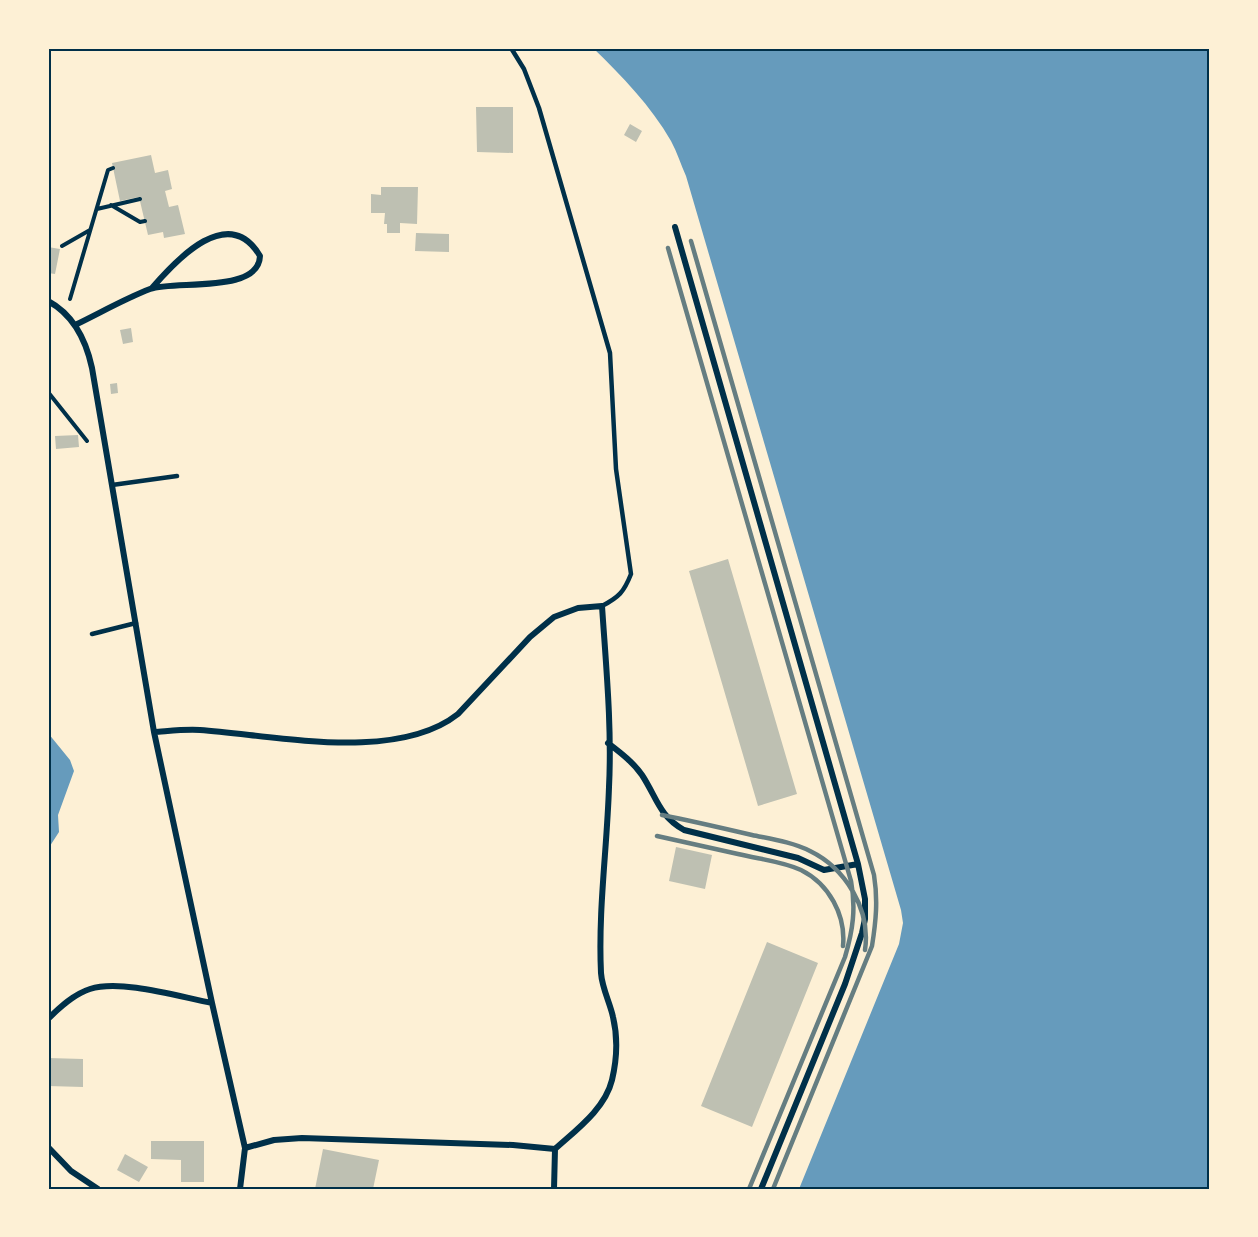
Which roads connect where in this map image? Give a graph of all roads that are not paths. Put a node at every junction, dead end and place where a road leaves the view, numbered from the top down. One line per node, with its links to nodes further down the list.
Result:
1 (511, 48): 8 (lane)
2 (675, 227): 13 (street)
3 (152, 288): 3 (street); 5 (street)
4 (48, 301): 5 (street)
5 (75, 325): 7 (street)
6 (177, 476): 7 (lane)
7 (112, 486): 9 (street)
8 (602, 606): 11 (street); 12 (street)
9 (136, 623): 10 (lane); 11 (street)
10 (92, 634)
11 (154, 732): 14 (street)
12 (608, 743): 13 (street); 18 (street)
13 (858, 864): 22 (street)
14 (212, 1004): 15 (street); 17 (street)
15 (48, 1019)
16 (48, 1147): 19 (street)
17 (245, 1148): 18 (street); 20 (street)
18 (555, 1149): 21 (street)
19 (98, 1189)
20 (240, 1189)
21 (554, 1189)
22 (761, 1189)

